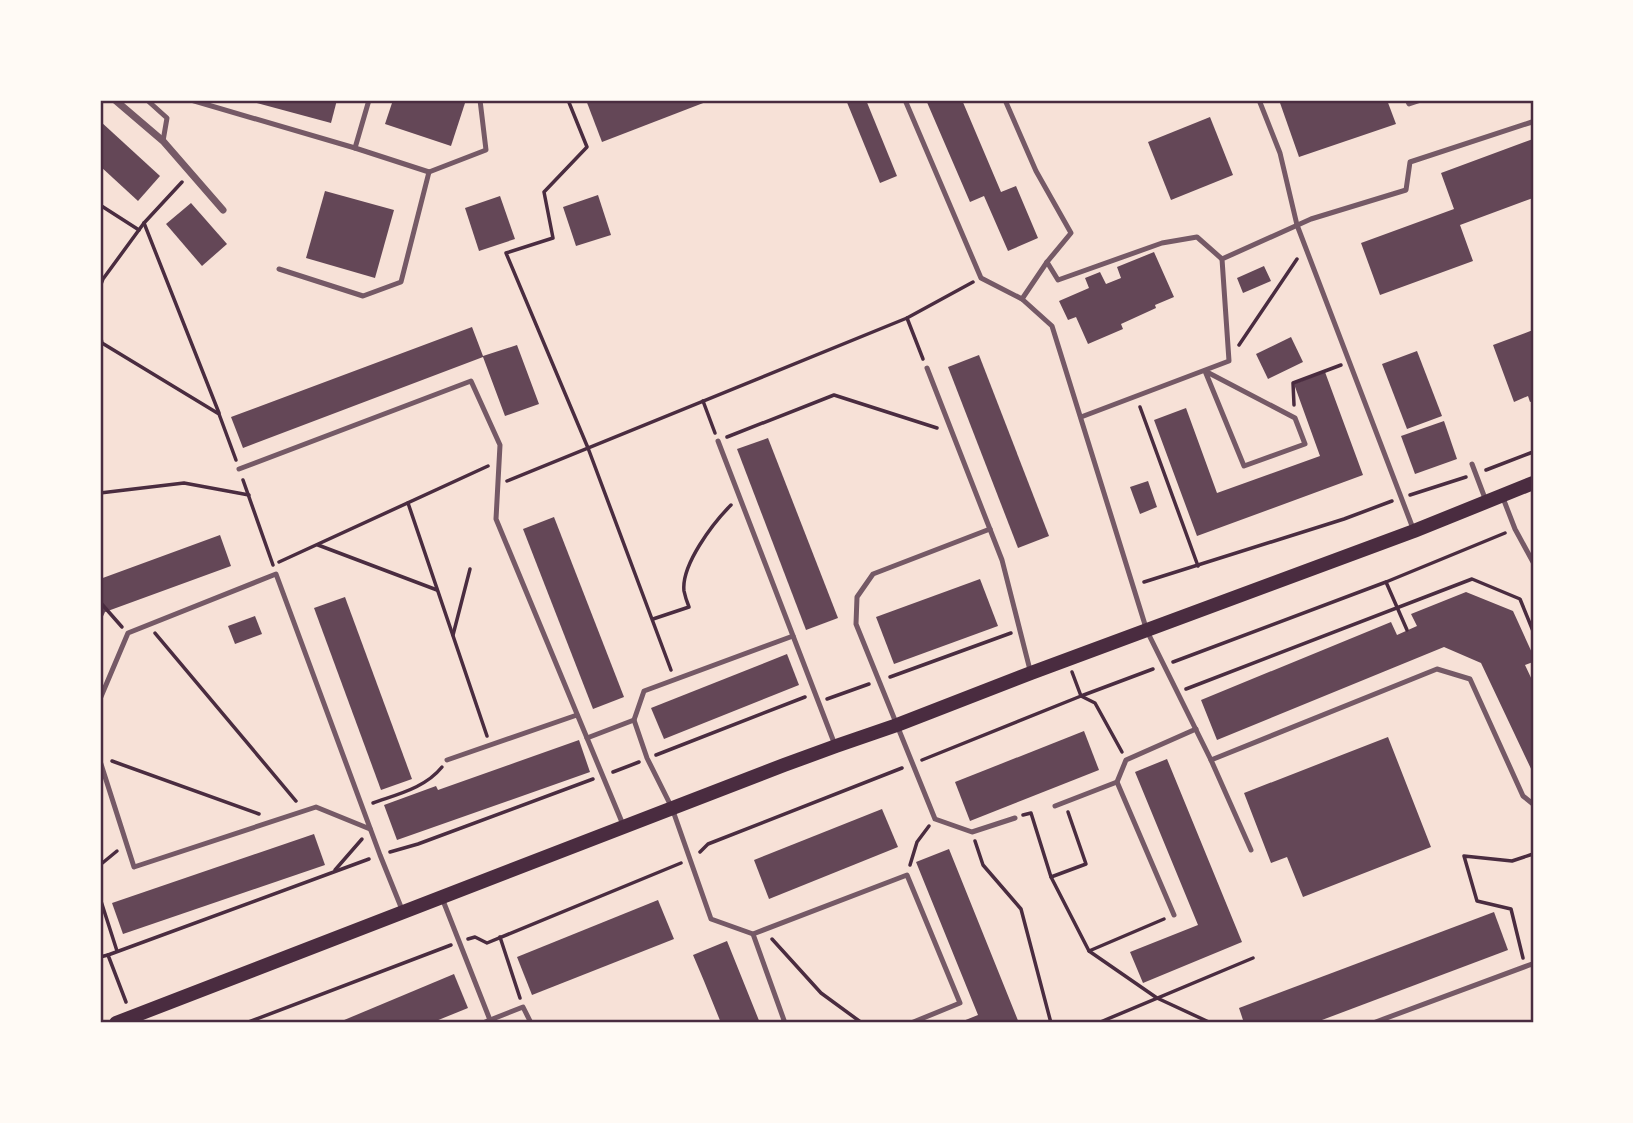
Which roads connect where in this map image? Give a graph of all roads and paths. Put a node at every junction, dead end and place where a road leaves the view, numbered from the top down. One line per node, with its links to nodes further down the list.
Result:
1 (115, 100): 13 (street)
2 (146, 100): 13 (lane)
3 (191, 100): 14 (lane)
4 (369, 100): 14 (lane)
5 (480, 100): 16 (lane)
6 (568, 100): 42 (path)
7 (905, 100): 26 (lane)
8 (1005, 100): 24 (lane)
9 (1259, 100): 20 (lane)
10 (1407, 100): 11 (lane)
11 (1421, 100)
12 (1533, 123): 20 (lane)
13 (163, 141): 15 (street)
14 (355, 148): 16 (lane)
15 (191, 171): 18 (street); 19 (path)
16 (429, 172): 25 (lane)
17 (100, 205): 21 (path)
18 (223, 210)
19 (144, 223): 21 (path); 38 (path)
20 (1297, 225): 22 (lane); 23 (lane)
21 (139, 230): 27 (path)
22 (1305, 247): 31 (path); 54 (lane)
23 (1223, 259): 24 (lane); 31 (lane)
24 (1047, 262): 28 (lane)
25 (279, 269)
26 (981, 278): 28 (lane); 29 (path)
27 (100, 288)
28 (1022, 299): 39 (lane)
29 (907, 318): 32 (path); 37 (path)
30 (100, 334): 38 (path)
31 (1228, 362): 33 (lane)
32 (927, 368): 40 (lane)
33 (1205, 371): 33 (lane); 36 (lane)
34 (1325, 371): 35 (path)
35 (1294, 390)
36 (1136, 397): 39 (lane); 63 (path)
37 (703, 401): 41 (path); 42 (path)
38 (219, 414): 46 (path)
39 (1081, 416): 67 (lane)
40 (952, 432): 41 (path); 58 (lane)
41 (718, 441): 53 (lane)
42 (587, 448): 49 (path); 71 (path)
43 (1533, 452): 47 (path)
44 (499, 461): 46 (lane); 49 (lane); 56 (path)
45 (1472, 464): 47 (lane)
46 (239, 469): 51 (path)
47 (1476, 474): 54 (path); 55 (lane)
48 (1533, 483): 52 (main road)
49 (498, 485): 88 (lane)
50 (100, 493): 51 (path)
51 (248, 495): 62 (path)
52 (1502, 495): 55 (main road); 57 (lane)
53 (739, 496): 71 (path); 79 (lane)
54 (1402, 497): 59 (lane); 63 (path)
55 (1486, 501): 59 (main road)
56 (408, 503): 60 (path); 68 (path)
57 (1515, 529): 61 (lane); 66 (path)
58 (990, 530): 73 (lane); 83 (lane)
59 (1414, 531): 75 (main road)
60 (317, 544): 62 (path); 68 (path)
61 (1533, 563)
62 (273, 565): 65 (path)
63 (1199, 566): 67 (path)
64 (470, 569): 78 (path)
65 (276, 574): 72 (lane); 106 (lane)
66 (1386, 582): 70 (path); 80 (path)
67 (1133, 586): 75 (lane)
68 (438, 590): 78 (path)
69 (100, 602): 77 (path)
70 (1398, 607): 74 (path); 76 (path); 84 (path)
71 (653, 619): 82 (path)
72 (148, 625): 77 (lane); 108 (path)
73 (1020, 630): 81 (lane); 83 (path)
74 (1407, 630)
75 (1147, 631): 80 (lane); 81 (main road)
76 (1533, 631)
77 (128, 633): 85 (lane)
78 (453, 636): 93 (path)
79 (793, 636): 82 (lane); 86 (lane)
80 (1164, 665): 84 (lane); 100 (path)
81 (1031, 673): 90 (main road)
82 (675, 680): 89 (lane)
83 (878, 681): 86 (path); 90 (lane)
84 (1178, 693): 91 (lane)
85 (100, 699)
86 (818, 702): 94 (lane)
87 (1095, 703): 96 (path)
88 (577, 715): 92 (lane); 93 (lane)
89 (634, 720): 92 (lane); 107 (lane)
90 (897, 725): 94 (main road); 100 (lane)
91 (1196, 729): 96 (lane); 97 (lane)
92 (587, 738): 113 (lane)
93 (490, 745): 95 (lane)
94 (836, 746): 107 (main road)
95 (447, 760)
96 (1126, 760): 102 (lane)
97 (1211, 760): 104 (lane); 117 (lane)
98 (100, 761): 116 (lane)
99 (112, 761): 112 (path)
100 (914, 763): 111 (lane); 120 (path)
101 (433, 778): 106 (path)
102 (1117, 782): 103 (lane); 128 (lane)
103 (1065, 802): 105 (lane); 124 (path)
104 (1533, 804)
105 (1055, 806)
106 (362, 807): 114 (lane)
107 (672, 808): 113 (main road); 120 (lane)
108 (304, 811): 112 (lane); 114 (lane)
109 (1031, 813): 124 (path)
110 (1014, 818): 115 (lane)
111 (935, 819): 115 (lane); 123 (path)
112 (276, 820): 116 (lane)
113 (624, 827): 126 (main road)
114 (370, 829): 119 (lane); 122 (path)
115 (972, 832): 150 (path)
116 (126, 843): 121 (path)
117 (1251, 850)
118 (1533, 854): 138 (path)
119 (380, 855): 122 (path); 127 (lane)
120 (691, 859): 130 (lane); 131 (path)
121 (100, 865)
122 (334, 872): 133 (path)
123 (907, 875): 129 (lane); 149 (lane)
124 (1051, 877): 134 (path)
125 (100, 898): 133 (path)
126 (442, 898): 127 (main road); 132 (lane)
127 (404, 912): 142 (main road)
128 (1174, 915): 134 (path)
129 (764, 930): 130 (lane); 148 (path)
130 (753, 934): 147 (lane)
131 (500, 937): 132 (path); 141 (path)
132 (460, 942): 143 (lane); 145 (path)
133 (117, 951): 135 (path)
134 (1089, 951): 140 (path)
135 (108, 954): 136 (path); 142 (path)
136 (100, 957)
137 (1253, 958): 140 (path)
138 (1525, 966): 139 (lane); 153 (lane)
139 (1533, 966)
140 (1157, 998): 151 (path); 152 (path)
141 (523, 1007): 143 (lane); 146 (lane)
142 (132, 1016): 144 (main road)
143 (486, 1022)
144 (116, 1023)
145 (246, 1023)
146 (531, 1023)
147 (785, 1023)
148 (862, 1023)
149 (911, 1023)
150 (1051, 1023)
151 (1098, 1023)
152 (1211, 1023)
153 (1373, 1023)
154 (1527, 1023): 155 (lane)
155 (1533, 1023)

